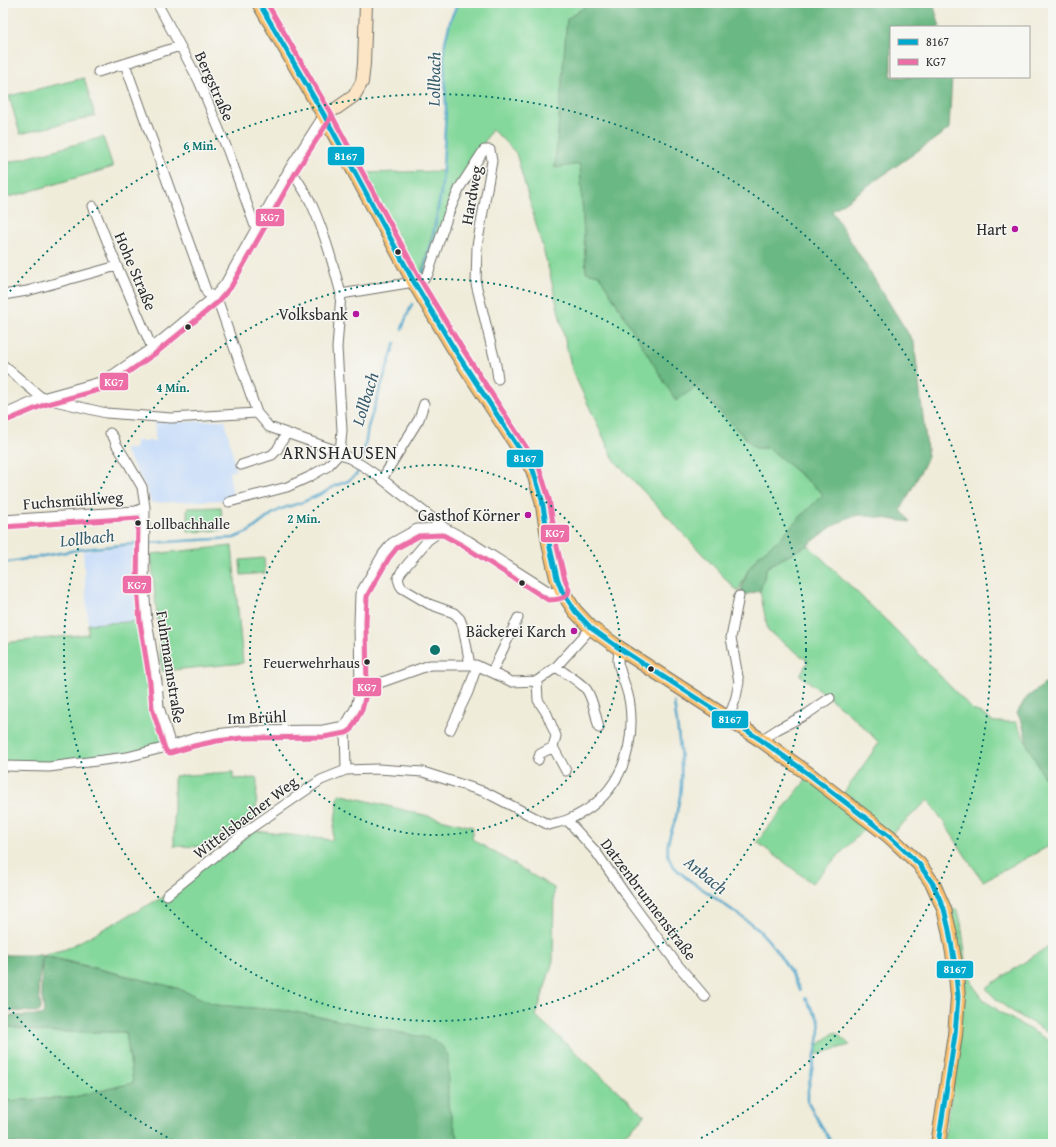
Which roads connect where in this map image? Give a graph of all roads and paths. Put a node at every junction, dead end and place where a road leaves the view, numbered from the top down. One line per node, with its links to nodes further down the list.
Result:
1 (157, 3): 4 (street, Bergstraße)
2 (259, 3): 7 (main road)
3 (366, 3): 7 (street)
4 (180, 46): 5 (street); 10 (street, Bergstraße)
5 (125, 64): 6 (street); 15 (street)
6 (98, 72)
7 (324, 115): 8 (street); 12 (main road)
8 (290, 168): 10 (street); 13 (street)
9 (92, 206): 11 (street, Hohe Straße)
10 (256, 229): 15 (street)
11 (117, 266): 14 (street); 16 (street, Hohe Straße)
12 (414, 282): 13 (street); 18 (street, Hardweg); 32 (main road)
13 (341, 294): 25 (street)
14 (3, 295)
15 (214, 297): 16 (street); 21 (street)
16 (152, 348): 19 (street)
17 (3, 365): 19 (street)
18 (498, 379)
19 (42, 398): 21 (street); 22 (street)
20 (424, 404): 27 (street)
21 (257, 413): 24 (street)
22 (3, 415)
23 (110, 433): 29 (street, Fuhrmannstraße)
24 (286, 434): 25 (street); 26 (street)
25 (340, 453): 27 (street); 28 (street)
26 (241, 465)
27 (382, 479): 31 (street)
28 (229, 502)
29 (145, 507): 30 (street, Fuchsmühlweg); 48 (street, Fuhrmannstraße)
30 (3, 520)
31 (445, 528): 32 (street); 37 (street); 41 (street)
32 (562, 591): 35 (main road)
33 (739, 596): 43 (street)
34 (518, 618): 39 (street)
35 (591, 628): 36 (main road); 38 (street)
36 (619, 648): 43 (main road); 54 (street)
37 (474, 666): 39 (street); 41 (street); 46 (street)
38 (556, 667): 40 (street); 45 (street)
39 (492, 672): 40 (street)
40 (537, 681): 49 (street)
41 (360, 690): 44 (street)
42 (830, 698): 47 (street)
43 (726, 718): 47 (main road)
44 (345, 726): 48 (street, Im Brühl); 52 (street)
45 (599, 728)
46 (450, 730)
47 (761, 740): 57 (main road)
48 (171, 746): 51 (street, Im Brühl)
49 (553, 747): 50 (street); 53 (street)
50 (538, 760)
51 (3, 766)
52 (346, 770): 54 (street); 55 (street, Wittelsbacher Weg)
53 (566, 770)
54 (567, 820): 56 (street, Datzenbrunnenstraße)
55 (167, 895)
56 (705, 997)
57 (938, 1144)

